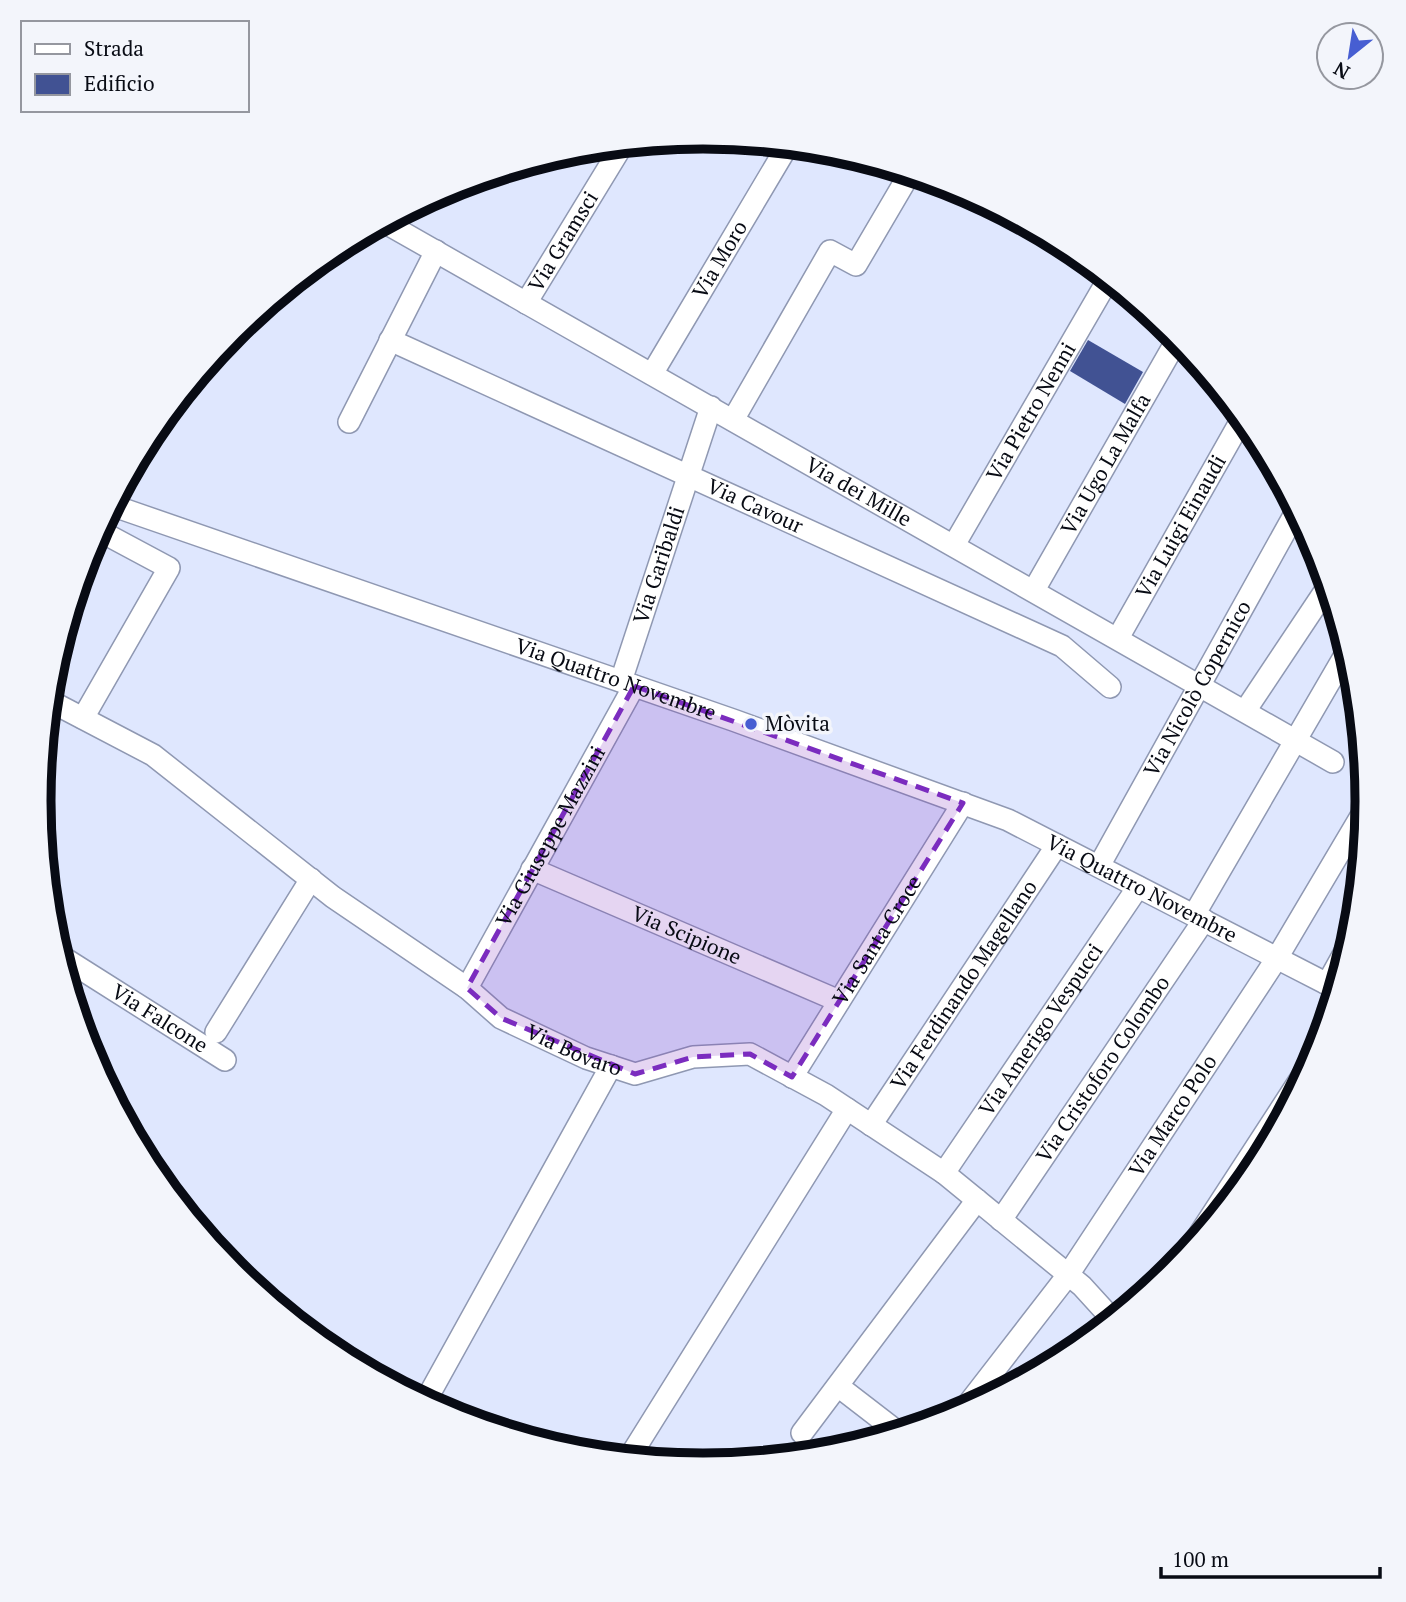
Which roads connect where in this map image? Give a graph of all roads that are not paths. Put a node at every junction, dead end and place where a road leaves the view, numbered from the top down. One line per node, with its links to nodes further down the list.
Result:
1 (617, 154): 7 (street, Via Gramsci)
2 (783, 154): 10 (street, Via Moro)
3 (905, 181): 12 (street)
4 (394, 227): 5 (street, Via dei Mille)
5 (436, 251): 7 (street, Via dei Mille); 8 (street)
6 (1103, 287): 19 (street, Via Pietro Nenni)
7 (526, 303): 10 (street, Via dei Mille)
8 (390, 340): 13 (street); 15 (street, Via Cavour)
9 (1172, 349): 20 (street, Via Ugo La Malfa)
10 (652, 374): 11 (street, Via dei Mille)
11 (711, 407): 12 (street, Via dei Mille); 15 (street, Via Garibaldi)
12 (733, 419): 19 (street, Via dei Mille)
13 (349, 422)
14 (1237, 427): 22 (street, Via Luigi Einaudi)
15 (689, 476): 24 (street, Via Garibaldi); 26 (street, Via Cavour)
16 (120, 508): 24 (street, Via Quattro Novembre)
17 (1291, 520): 25 (street, Via Nicolò Copernico)
18 (108, 535): 29 (street)
19 (954, 545): 20 (street, Via dei Mille)
20 (1034, 590): 22 (street, Via dei Mille)
21 (1322, 595): 28 (street)
22 (1118, 638): 25 (street, Via dei Mille)
23 (1340, 663): 30 (street, Via Cristoforo Colombo)
24 (628, 684): 32 (street, Via Quattro Novembre); 36 (street, Via Giuseppe Mazzini)
25 (1199, 684): 28 (street, Via dei Mille); 35 (street, Via Nicolò Copernico)
26 (1111, 687)
27 (58, 705): 29 (street, Via Bovaro)
28 (1245, 711): 30 (street, Via dei Mille)
29 (83, 718): 37 (street, Via Bovaro)
30 (1294, 739): 31 (street, Via dei Mille); 39 (street, Via Cristoforo Colombo)
31 (1333, 762)
32 (963, 803): 34 (street, Via Quattro Novembre); 44 (street, Via Santa Croce)
33 (1354, 827): 40 (street, Via Marco Polo)
34 (1057, 845): 35 (street, Via Quattro Novembre); 50 (street, Via Ferdinando Magellano)
35 (1099, 866): 38 (street, Via Quattro Novembre)
36 (532, 869): 43 (street, Via Giuseppe Mazzini); 44 (street, Via Scipione)
37 (310, 879): 43 (street, Via Bovaro); 45 (street)
38 (1138, 887): 39 (street, Via Quattro Novembre); 51 (street, Via Amerigo Vespucci)
39 (1199, 918): 40 (street, Via Quattro Novembre); 53 (street, Via Cristoforo Colombo)
40 (1277, 958): 42 (street, Via Quattro Novembre); 54 (street, Via Marco Polo)
41 (71, 963): 46 (street, Via Falcone)
42 (1329, 984)
43 (467, 988): 47 (street, Via Bovaro)
44 (839, 1002): 48 (street, Via Santa Croce)
45 (216, 1032)
46 (225, 1060)
47 (611, 1066): 48 (street, Via Bovaro); 57 (street)
48 (792, 1077): 49 (street, Via Bovaro)
49 (847, 1109): 50 (street, Via Bovaro); 61 (street)
50 (871, 1125): 51 (street, Via Bovaro)
51 (944, 1173): 52 (street, Via Bovaro)
52 (977, 1200): 53 (street, Via Bovaro); 56 (street)
53 (1001, 1220): 54 (street, Via Bovaro)
54 (1069, 1275): 55 (street, Via Bovaro); 58 (street, Via Marco Polo)
55 (1106, 1313)
56 (838, 1385): 59 (street); 60 (street)
57 (430, 1393)
58 (977, 1393)
59 (890, 1426)
60 (802, 1433)
61 (634, 1450)

